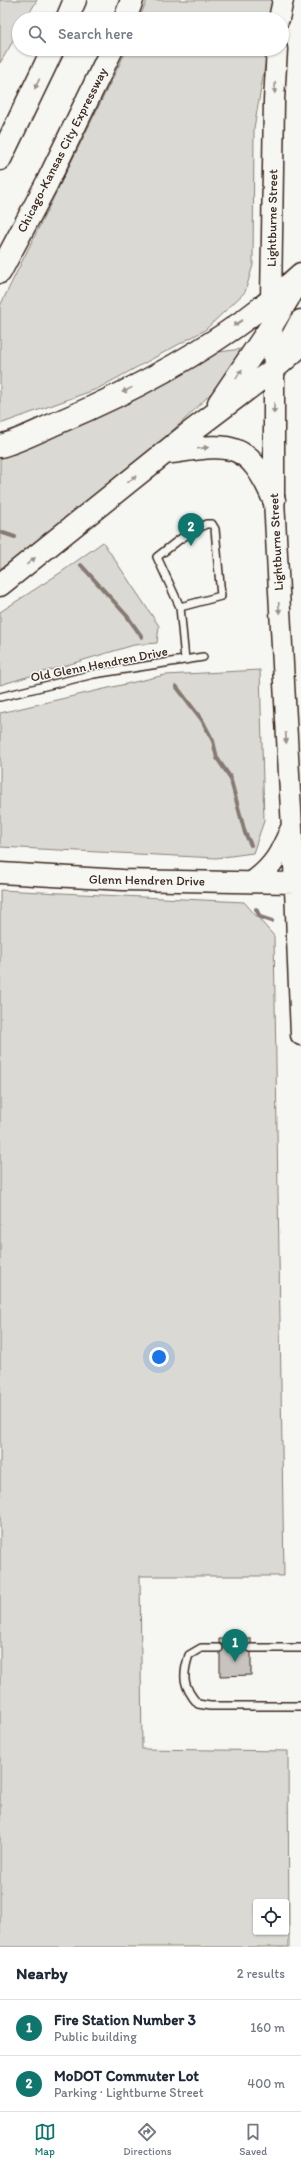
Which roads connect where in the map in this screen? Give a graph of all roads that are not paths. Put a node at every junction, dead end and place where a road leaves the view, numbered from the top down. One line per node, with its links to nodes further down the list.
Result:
1 (75, 0): 4 (highway)
2 (132, 0): 5 (highway)
3 (283, 0): 6 (main road)
4 (70, 12)
5 (128, 12)
6 (281, 12)
7 (50, 56): 10 (highway, one-way to 10)
8 (109, 56): 11 (highway, Chicago-Kansas City Expressway)
9 (277, 56): 13 (main road, Lightburne Street, one-way to 13)
10 (0, 159)
11 (0, 272)
12 (301, 275): 13 (highway); 15 (highway)
13 (271, 302): 15 (main road, Lightburne Street); 19 (highway, one-way to 19)
14 (301, 321): 17 (highway)
15 (272, 325): 17 (main road, Lightburne Street); 18 (highway, one-way to 15)
16 (301, 345): 17 (highway)
17 (274, 369): 18 (highway); 21 (main road, Lightburne Street, one-way to 21)
18 (209, 417): 20 (highway)
19 (0, 446)
20 (164, 453): 21 (highway, one-way to 21); 22 (highway, one-way to 20)
21 (274, 500): 27 (main road, Lightburne Street, one-way to 27)
22 (0, 585)
23 (180, 608): 23 (lane); 25 (lane)
24 (203, 658): 25 (lane, Old Glenn Hendren Drive)
25 (186, 660): 26 (lane, Old Glenn Hendren Drive)
26 (0, 697)
27 (291, 826): 29 (main road); 30 (main road, Lightburne Street)
28 (0, 873): 29 (main road, Glenn Hendren Drive)
29 (252, 882): 30 (main road, Glenn Hendren Drive)
30 (295, 883): 31 (main road, Lightburne Street)
31 (301, 1035)
32 (220, 1648): 35 (lane)
33 (251, 1648): 34 (lane)
34 (301, 1648)
35 (301, 1706)

